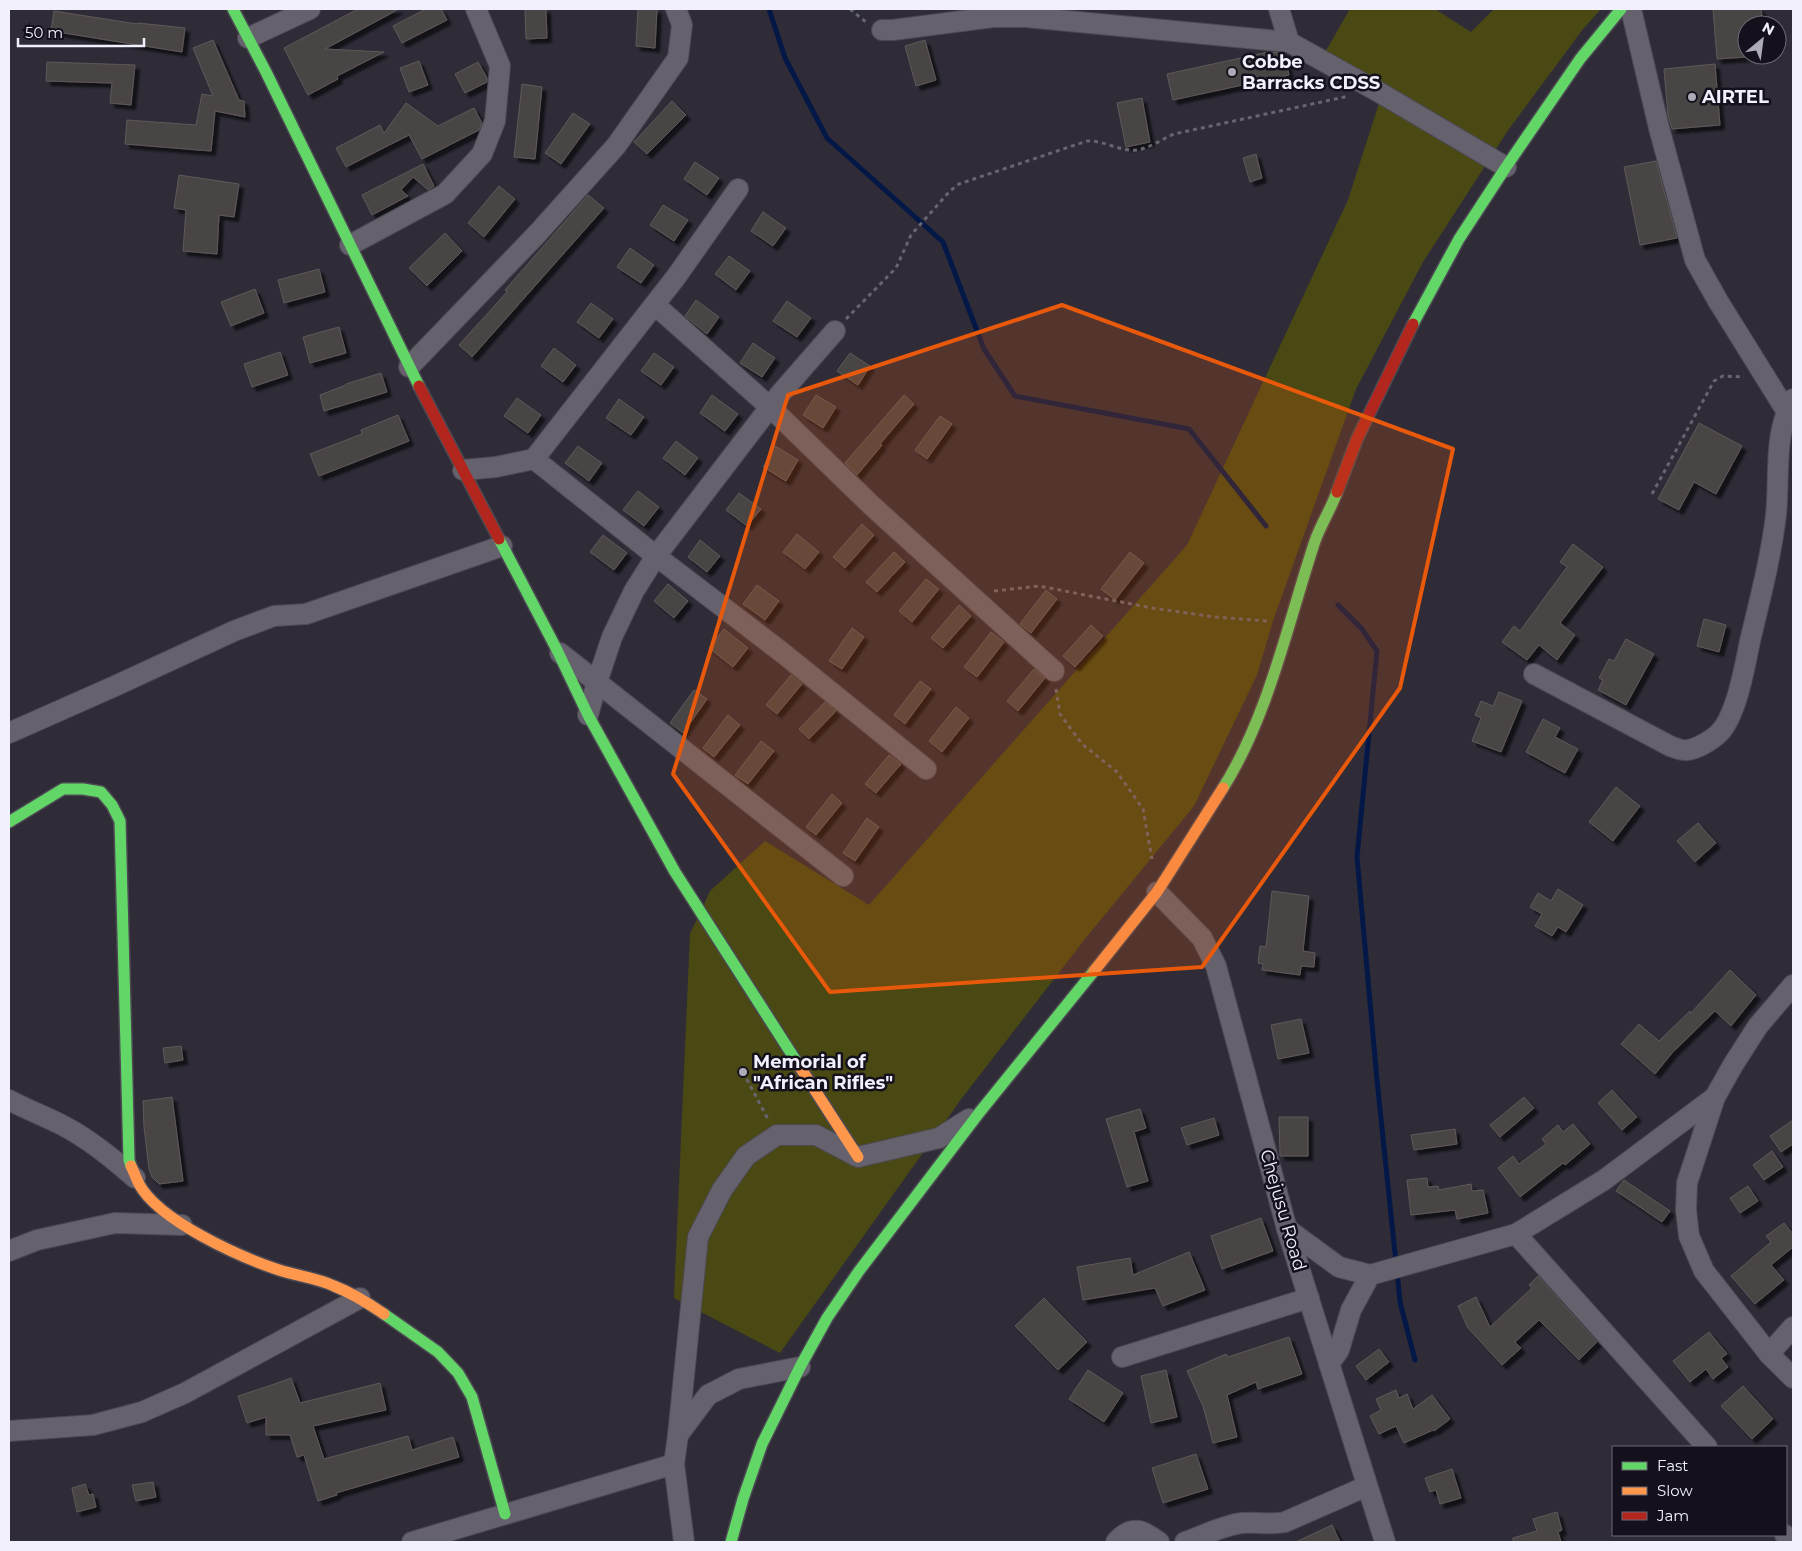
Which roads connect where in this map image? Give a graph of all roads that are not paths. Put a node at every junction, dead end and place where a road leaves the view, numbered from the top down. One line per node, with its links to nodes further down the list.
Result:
1 (234, 9): 9 (main road)
2 (310, 9): 9 (street)
3 (476, 9): 13 (street)
4 (676, 9): 16 (street)
5 (1279, 9): 10 (street)
6 (1621, 9): 11 (main road)
7 (1630, 9): 17 (street)
8 (882, 30): 10 (street)
9 (248, 38): 13 (main road)
10 (1289, 42): 11 (street)
11 (1506, 167): 32 (main road)
12 (738, 190): 14 (street)
13 (350, 245): 16 (main road)
14 (655, 305): 18 (street); 19 (street)
15 (835, 331): 18 (street)
16 (409, 368): 20 (main road)
17 (1791, 405): 25 (street)
18 (770, 407): 22 (street); 24 (street)
19 (534, 459): 20 (street); 22 (street)
20 (463, 470): 21 (main road)
21 (502, 546): 23 (main road); 28 (street)
22 (656, 556): 26 (street); 29 (street)
23 (557, 650): 26 (street); 27 (main road)
24 (1054, 671)
25 (1534, 674)
26 (597, 682): 27 (street); 31 (street)
27 (588, 715): 37 (main road)
28 (9, 733)
29 (926, 769)
30 (9, 822): 38 (main road)
31 (843, 876)
32 (1157, 892): 36 (main road); 40 (street, Chejusu Road)
33 (1793, 985): 34 (street)
34 (1715, 1098): 41 (street); 47 (street)
35 (9, 1100): 38 (street)
36 (979, 1113): 37 (street); 50 (main road)
37 (858, 1157): 53 (street)
38 (134, 1178): 39 (main road)
39 (182, 1225): 42 (street); 44 (main road)
40 (1287, 1229): 43 (street); 45 (street, Chejusu Road)
41 (1516, 1234): 43 (street); 54 (street)
42 (9, 1251)
43 (1370, 1275): 49 (street)
44 (360, 1298): 52 (street); 57 (main road)
45 (1308, 1298): 48 (street); 49 (street, Chejusu Road)
46 (1793, 1327): 47 (street)
47 (1769, 1354): 51 (street)
48 (1122, 1357)
49 (1329, 1364): 56 (street, Chejusu Road)
50 (800, 1367): 53 (street); 60 (main road)
51 (1793, 1378)
52 (9, 1431)
53 (678, 1435): 55 (street)
54 (1706, 1446)
55 (674, 1464): 57 (street); 59 (street)
56 (1368, 1486): 63 (street); 64 (street, Chejusu Road)
57 (505, 1514): 58 (street)
58 (412, 1542)
59 (684, 1542)
60 (731, 1542)
61 (1116, 1542): 62 (street)
62 (1159, 1542)
63 (1185, 1542)
64 (1385, 1542)

